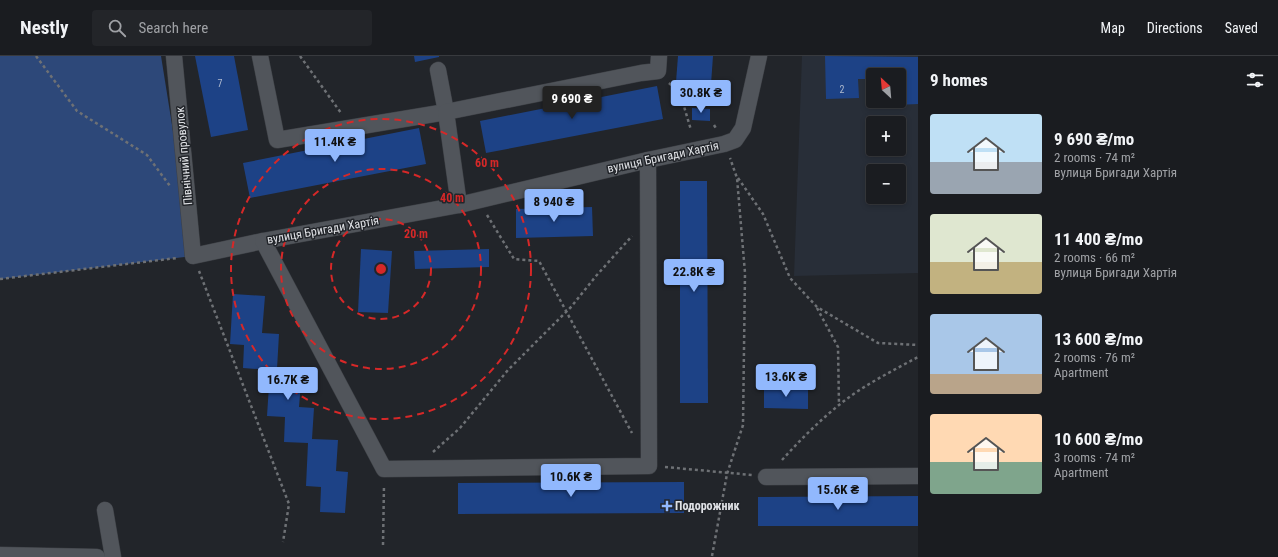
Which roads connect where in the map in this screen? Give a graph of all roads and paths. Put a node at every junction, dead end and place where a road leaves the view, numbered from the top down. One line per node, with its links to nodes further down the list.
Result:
1 (36, 56): 17 (path)
2 (174, 56): 17 (street, Північний провулок)
3 (260, 56): 10 (street)
4 (300, 56): 10 (path)
5 (759, 56): 12 (street)
6 (659, 64): 8 (street); 11 (path)
7 (438, 70): 8 (street)
8 (446, 112): 10 (street); 16 (street)
9 (714, 125): 12 (path)
10 (352, 128)
11 (691, 130)
12 (730, 142): 13 (street, вулиця Бригади Хартія); 14 (path)
13 (648, 160): 15 (street, вулиця Бригади Хартія); 18 (street)
14 (738, 178): 22 (path); 31 (path)
15 (478, 201): 16 (street, вулиця Бригади Хартія); 23 (path)
16 (459, 205): 19 (street, вулиця Бригади Хартія)
17 (189, 210): 20 (street, Північний провулок)
18 (648, 217): 23 (path); 27 (street)
19 (263, 241): 20 (street, вулиця Бригади Хартія); 30 (street)
20 (193, 256): 21 (path); 35 (path)
21 (0, 279)
22 (817, 307): 24 (path); 26 (path)
23 (566, 312): 27 (path); 29 (path)
24 (918, 345)
25 (918, 357): 26 (path)
26 (839, 405): 33 (path)
27 (649, 433): 28 (street)
28 (649, 466): 29 (street); 31 (path)
29 (415, 468): 30 (street)
30 (384, 469): 36 (path)
31 (727, 474): 33 (path); 38 (path)
32 (918, 476): 33 (street)
33 (766, 477)
34 (105, 510): 40 (street)
35 (283, 542)
36 (383, 545)
37 (0, 554): 39 (street)
38 (712, 556)
39 (97, 557)
40 (113, 557)

